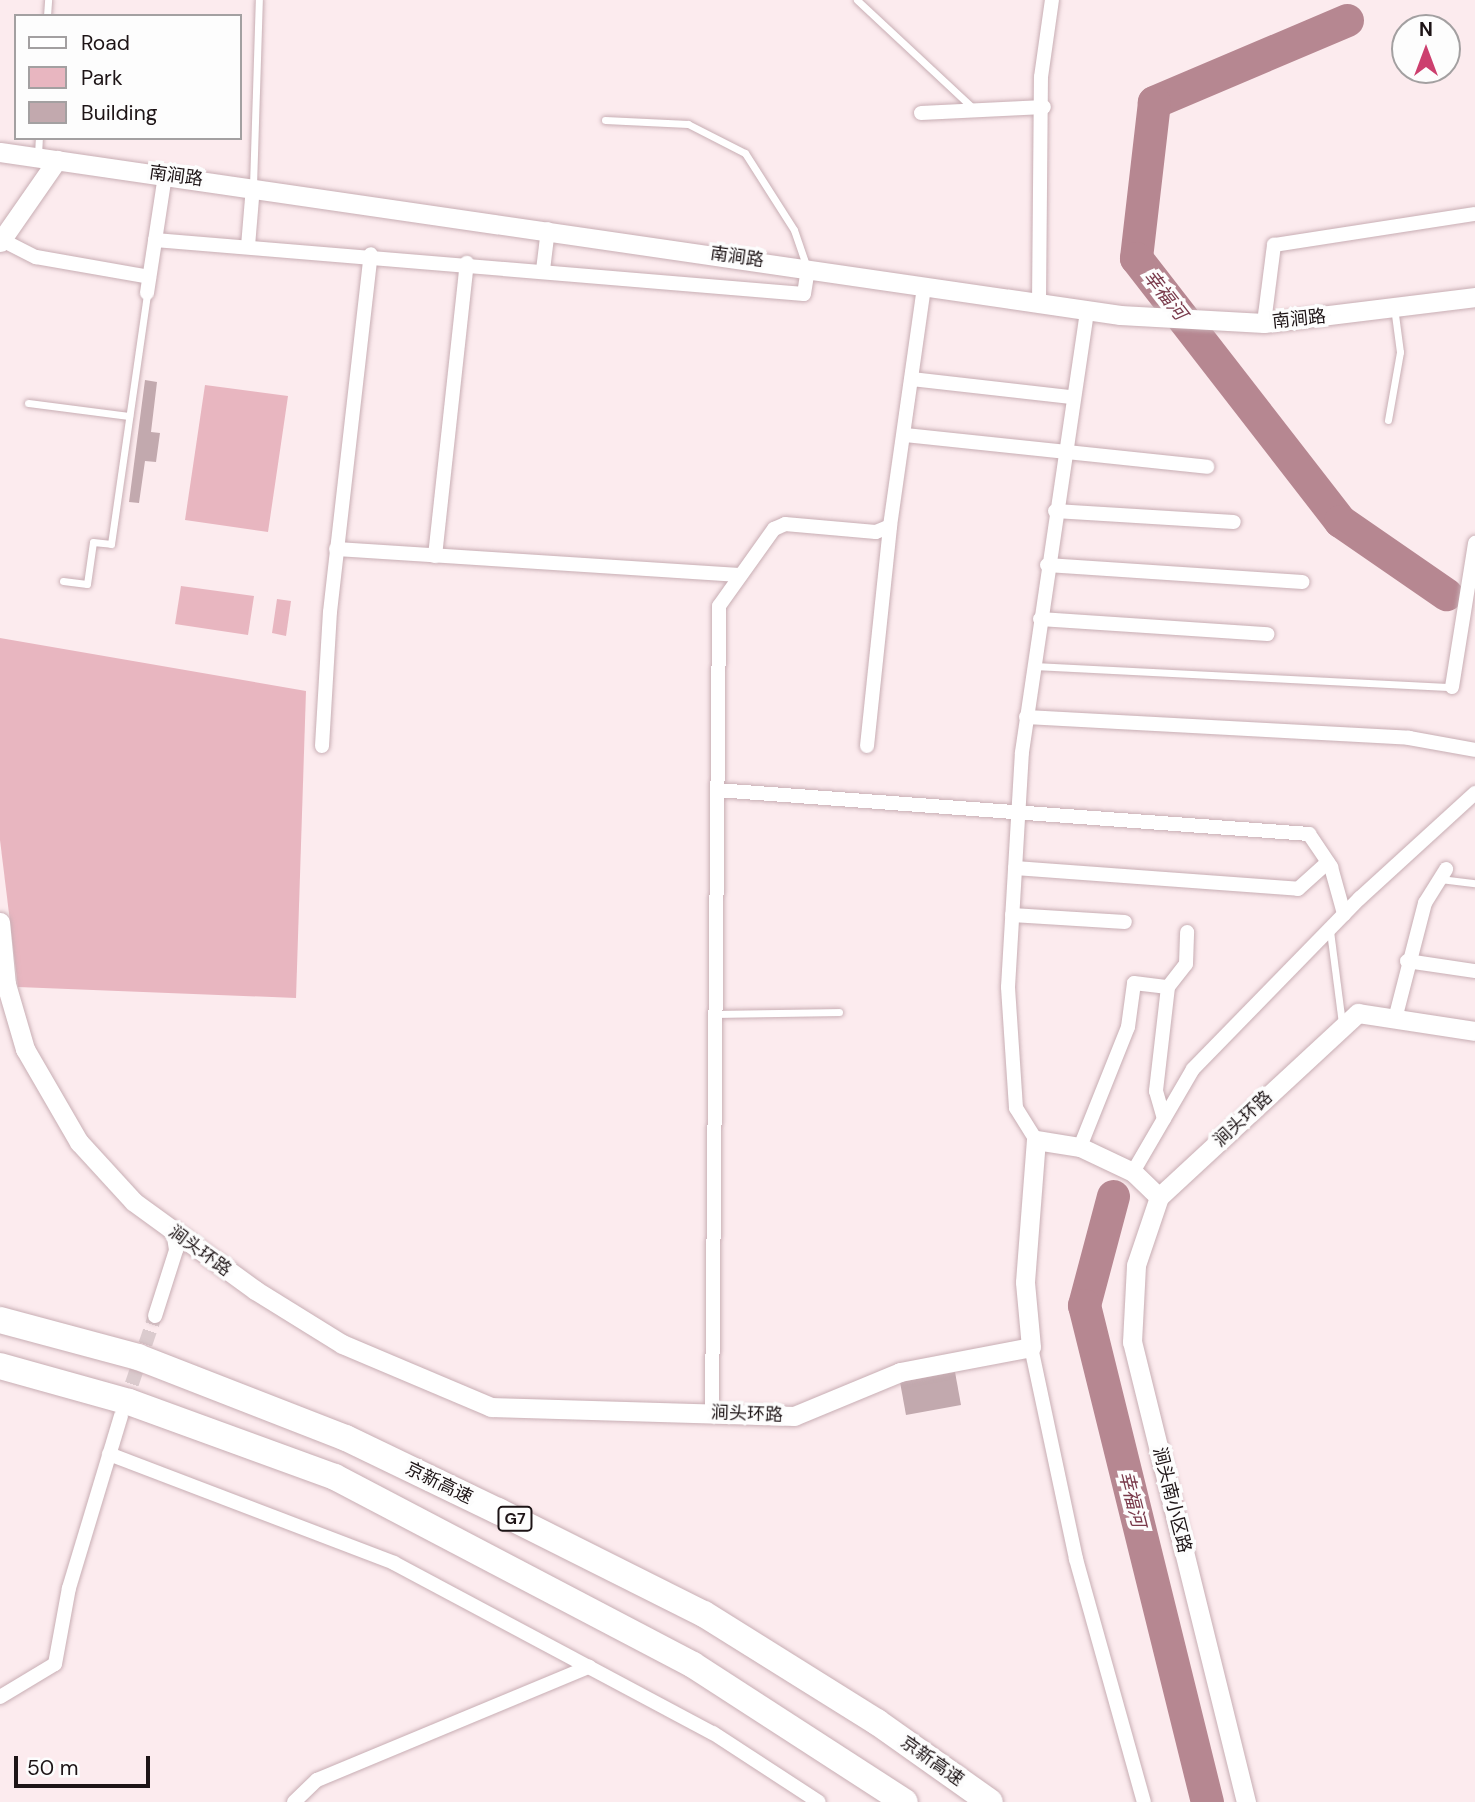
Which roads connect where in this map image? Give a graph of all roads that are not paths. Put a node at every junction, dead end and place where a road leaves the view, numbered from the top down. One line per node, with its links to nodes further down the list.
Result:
1 (259, 0): 11 (lane)
2 (857, 0): 5 (lane)
3 (1052, 0): 4 (street)
4 (1044, 107): 5 (street); 25 (street)
5 (978, 111): 6 (street)
6 (921, 113)
7 (604, 120): 19 (lane)
8 (0, 152): 9 (street, 南涧路)
9 (45, 152): 10 (street, 南涧路); 15 (street)
10 (165, 175): 11 (street, 南涧路); 14 (street)
11 (253, 187): 13 (street, 南涧路); 16 (street)
12 (1475, 214): 28 (street)
13 (548, 229): 19 (street, 南涧路); 20 (street)
14 (155, 240): 16 (street); 21 (street)
15 (1, 241): 21 (street)
16 (248, 246): 17 (street)
17 (371, 254): 18 (street); 41 (street)
18 (467, 263): 20 (street); 42 (street)
19 (808, 268): 20 (street); 22 (street, 南涧路)
20 (543, 270)
21 (149, 277): 23 (street)
22 (925, 286): 25 (street, 南涧路); 29 (street)
23 (147, 293): 32 (lane)
24 (1475, 297): 26 (street, 南涧路)
25 (1040, 303): 27 (street, 南涧路)
26 (1394, 307): 28 (street, 南涧路); 33 (lane)
27 (1087, 310): 28 (street, 南涧路); 30 (street)
28 (1264, 323)
29 (912, 379): 30 (street); 34 (street)
30 (1071, 397): 35 (street)
31 (28, 403): 32 (lane)
32 (129, 416): 45 (lane)
33 (1388, 420)
34 (905, 435): 35 (street); 39 (street)
35 (1063, 455): 36 (street); 37 (street)
36 (1207, 467)
37 (1055, 511): 38 (street); 43 (street)
38 (1234, 522)
39 (890, 526): 44 (street); 53 (street)
40 (1475, 543): 50 (street)
41 (336, 550): 42 (street); 52 (street)
42 (435, 556): 44 (street)
43 (1047, 565): 46 (street); 47 (street)
44 (740, 575): 55 (street)
45 (63, 581)
46 (1302, 582)
47 (1040, 620): 48 (street); 49 (street)
48 (1268, 634)
49 (1033, 666): 50 (lane); 51 (street)
50 (1452, 687)
51 (1026, 717): 54 (street); 57 (street)
52 (322, 746)
53 (867, 746)
54 (1475, 750)
55 (717, 790): 57 (street); 72 (street)
56 (1475, 793): 62 (street)
57 (1018, 813): 58 (street); 59 (street)
58 (1328, 862): 59 (street); 62 (street)
59 (1015, 868): 63 (street)
60 (1443, 874): 61 (lane); 68 (street)
61 (1475, 883)
62 (1344, 914): 66 (street)
63 (1013, 915): 65 (street); 77 (street)
64 (0, 922): 81 (street, 涧头环路)
65 (1125, 922)
66 (1329, 929): 73 (lane); 76 (street)
67 (1187, 932): 70 (street)
68 (1406, 961): 69 (street); 74 (street)
69 (1475, 971)
70 (1168, 987): 76 (street); 78 (street)
71 (839, 1012): 72 (lane)
72 (717, 1014): 86 (street)
73 (1341, 1018): 74 (street, 涧头环路); 80 (street, 涧头环路)
74 (1395, 1018): 75 (street, 涧头环路)
75 (1475, 1031)
76 (1164, 1119): 79 (street)
77 (1036, 1140): 78 (street); 84 (street)
78 (1080, 1147): 79 (street)
79 (1133, 1172): 80 (street)
80 (1159, 1197): 96 (street, 涧头南小区路)
81 (173, 1231): 82 (street); 86 (street, 涧头环路)
82 (155, 1316)
83 (0, 1320): 94 (highway, 京新高速 / G7)
84 (1031, 1347): 86 (street, 涧头环路); 95 (street)
85 (0, 1366): 93 (highway, G7)
86 (712, 1413)
87 (121, 1416): 88 (street)
88 (109, 1454): 89 (street); 90 (street)
89 (589, 1667): 91 (street); 92 (street)
90 (0, 1697)
91 (294, 1802)
92 (818, 1802)
93 (905, 1802)
94 (990, 1802)
95 (1144, 1802)
96 (1247, 1802)

